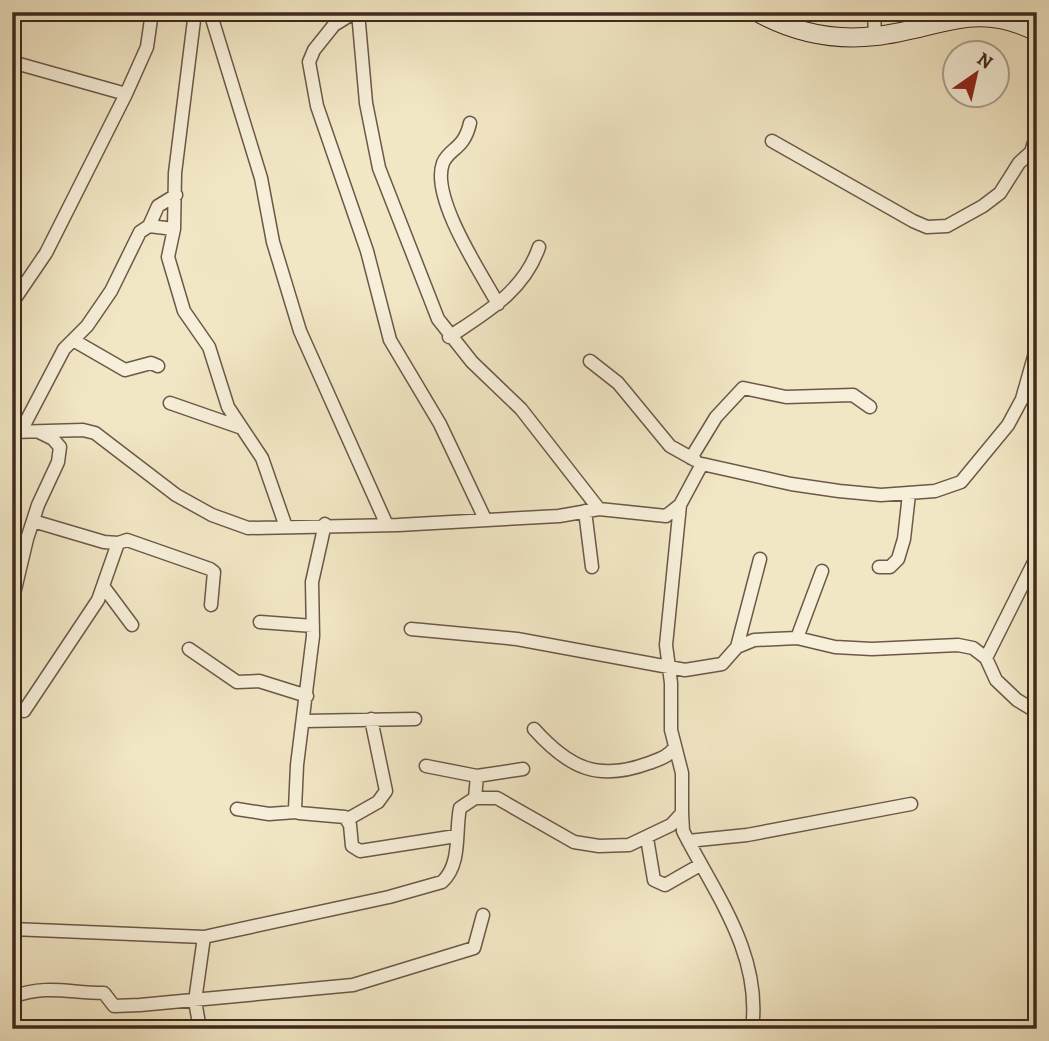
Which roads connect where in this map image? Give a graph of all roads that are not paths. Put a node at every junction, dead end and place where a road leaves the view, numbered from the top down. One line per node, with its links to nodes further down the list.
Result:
1 (152, 12): 11 (street)
2 (195, 12): 15 (street)
3 (210, 12): 38 (street)
4 (357, 12): 21 (street); 36 (street)
5 (757, 12): 9 (main road)
6 (874, 12): 9 (street)
7 (972, 14): 8 (main road); 9 (main road)
8 (1037, 32)
9 (875, 36)
10 (12, 62): 11 (street)
11 (126, 94): 19 (street)
12 (470, 123): 20 (street)
13 (1037, 133): 14 (street)
14 (772, 141)
15 (176, 195): 16 (street); 17 (street)
16 (149, 226): 17 (street); 22 (street)
17 (174, 229): 28 (street)
18 (539, 247): 20 (street)
19 (12, 303)
20 (498, 304): 21 (street)
21 (449, 337): 34 (street)
22 (73, 340): 25 (street); 30 (street)
23 (1037, 346): 32 (street)
24 (590, 361): 31 (street)
25 (158, 366)
26 (170, 403): 28 (street)
27 (870, 407): 31 (street)
28 (243, 428): 40 (street)
29 (35, 430): 30 (street); 37 (street); 40 (street)
30 (16, 431)
31 (696, 461): 32 (street); 33 (street)
32 (909, 494): 45 (street)
33 (680, 505): 34 (street); 59 (street)
34 (599, 509): 35 (street)
35 (585, 512): 36 (street); 44 (street)
36 (485, 519): 38 (street)
37 (33, 521): 41 (street); 46 (street)
38 (386, 523): 39 (street)
39 (325, 524): 40 (street); 53 (street)
40 (286, 527)
41 (118, 543): 48 (street); 50 (street)
42 (1037, 556): 58 (street)
43 (760, 559): 56 (street)
44 (592, 567)
45 (878, 567)
46 (16, 569): 49 (street)
47 (822, 571): 55 (street)
48 (103, 586): 52 (street); 61 (street)
49 (12, 602)
50 (211, 606)
51 (260, 622): 53 (street)
52 (132, 625)
53 (313, 626): 60 (street)
54 (411, 629): 59 (street)
55 (797, 638): 56 (street); 58 (street)
56 (737, 647): 59 (street)
57 (189, 649): 60 (street)
58 (986, 658): 62 (street)
59 (666, 666): 67 (street)
60 (307, 696): 65 (street)
61 (24, 711)
62 (1037, 712)
63 (371, 719): 64 (street); 65 (street); 76 (street)
64 (415, 719)
65 (304, 721): 74 (street)
66 (534, 729): 67 (street)
67 (675, 747): 75 (street)
68 (426, 766): 70 (street)
69 (523, 769): 70 (street)
70 (477, 776): 71 (street)
71 (475, 798): 77 (street); 78 (street)
72 (911, 804): 79 (street)
73 (237, 809): 74 (street)
74 (296, 812): 76 (street)
75 (682, 813): 78 (street); 79 (street)
76 (348, 819): 77 (street)
77 (456, 836): 83 (street)
78 (647, 838): 80 (street)
79 (688, 841): 80 (street)
80 (700, 865): 87 (street)
81 (483, 915): 85 (street)
82 (12, 929): 83 (street)
83 (204, 937): 85 (street)
84 (12, 997): 85 (street)
85 (195, 1001): 86 (street)
86 (200, 1029)
87 (751, 1029)

